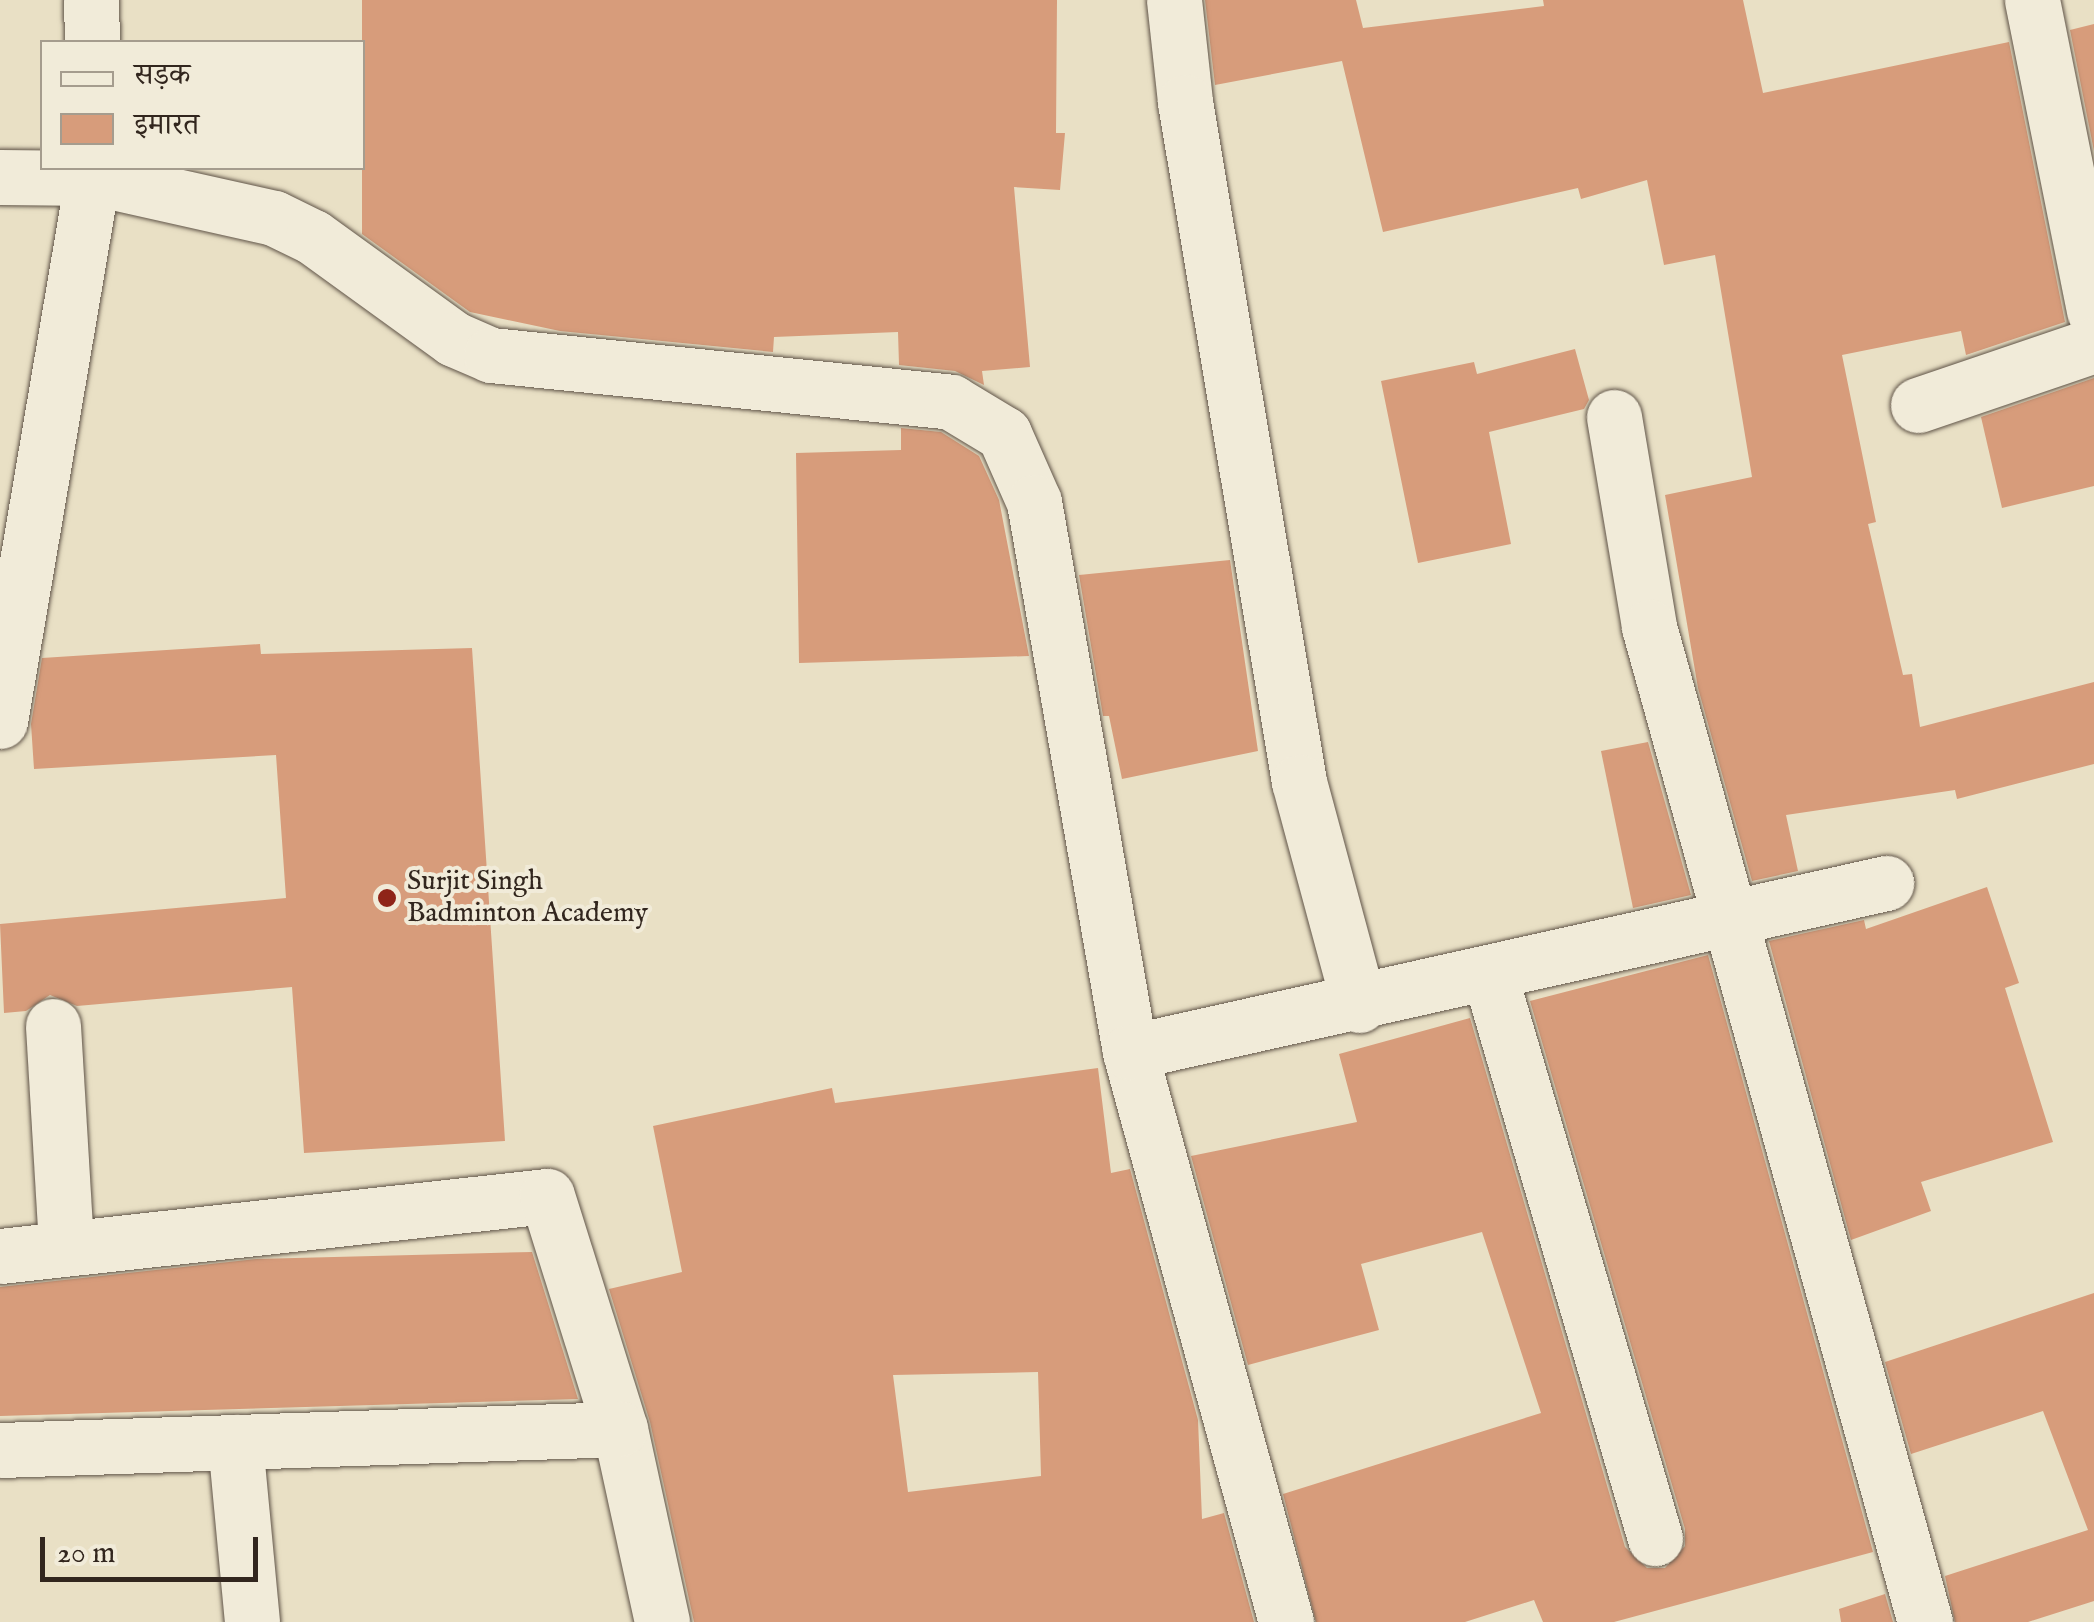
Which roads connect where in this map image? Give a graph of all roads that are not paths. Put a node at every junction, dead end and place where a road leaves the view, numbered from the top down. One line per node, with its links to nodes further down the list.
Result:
1 (91, 0): 4 (street)
2 (1174, 0): 15 (street)
3 (2032, 0): 7 (street)
4 (92, 40)
5 (95, 173): 6 (street); 11 (street); 17 (street)
6 (0, 176)
7 (2094, 311)
8 (2094, 345): 9 (street)
9 (1918, 404)
10 (1614, 417): 13 (street)
11 (0, 720)
12 (1886, 883): 13 (street)
13 (1727, 922): 14 (street); 27 (street)
14 (1490, 976): 15 (street); 23 (street)
15 (1359, 1005): 17 (street)
16 (53, 1026): 18 (street)
17 (1130, 1052): 26 (street)
18 (66, 1248): 19 (street); 20 (street)
19 (0, 1256)
20 (620, 1429): 21 (street); 25 (street)
21 (235, 1442): 22 (street); 24 (street)
22 (0, 1450)
23 (1655, 1538)
24 (252, 1622)
25 (662, 1622)
26 (1286, 1622)
27 (1925, 1622)

